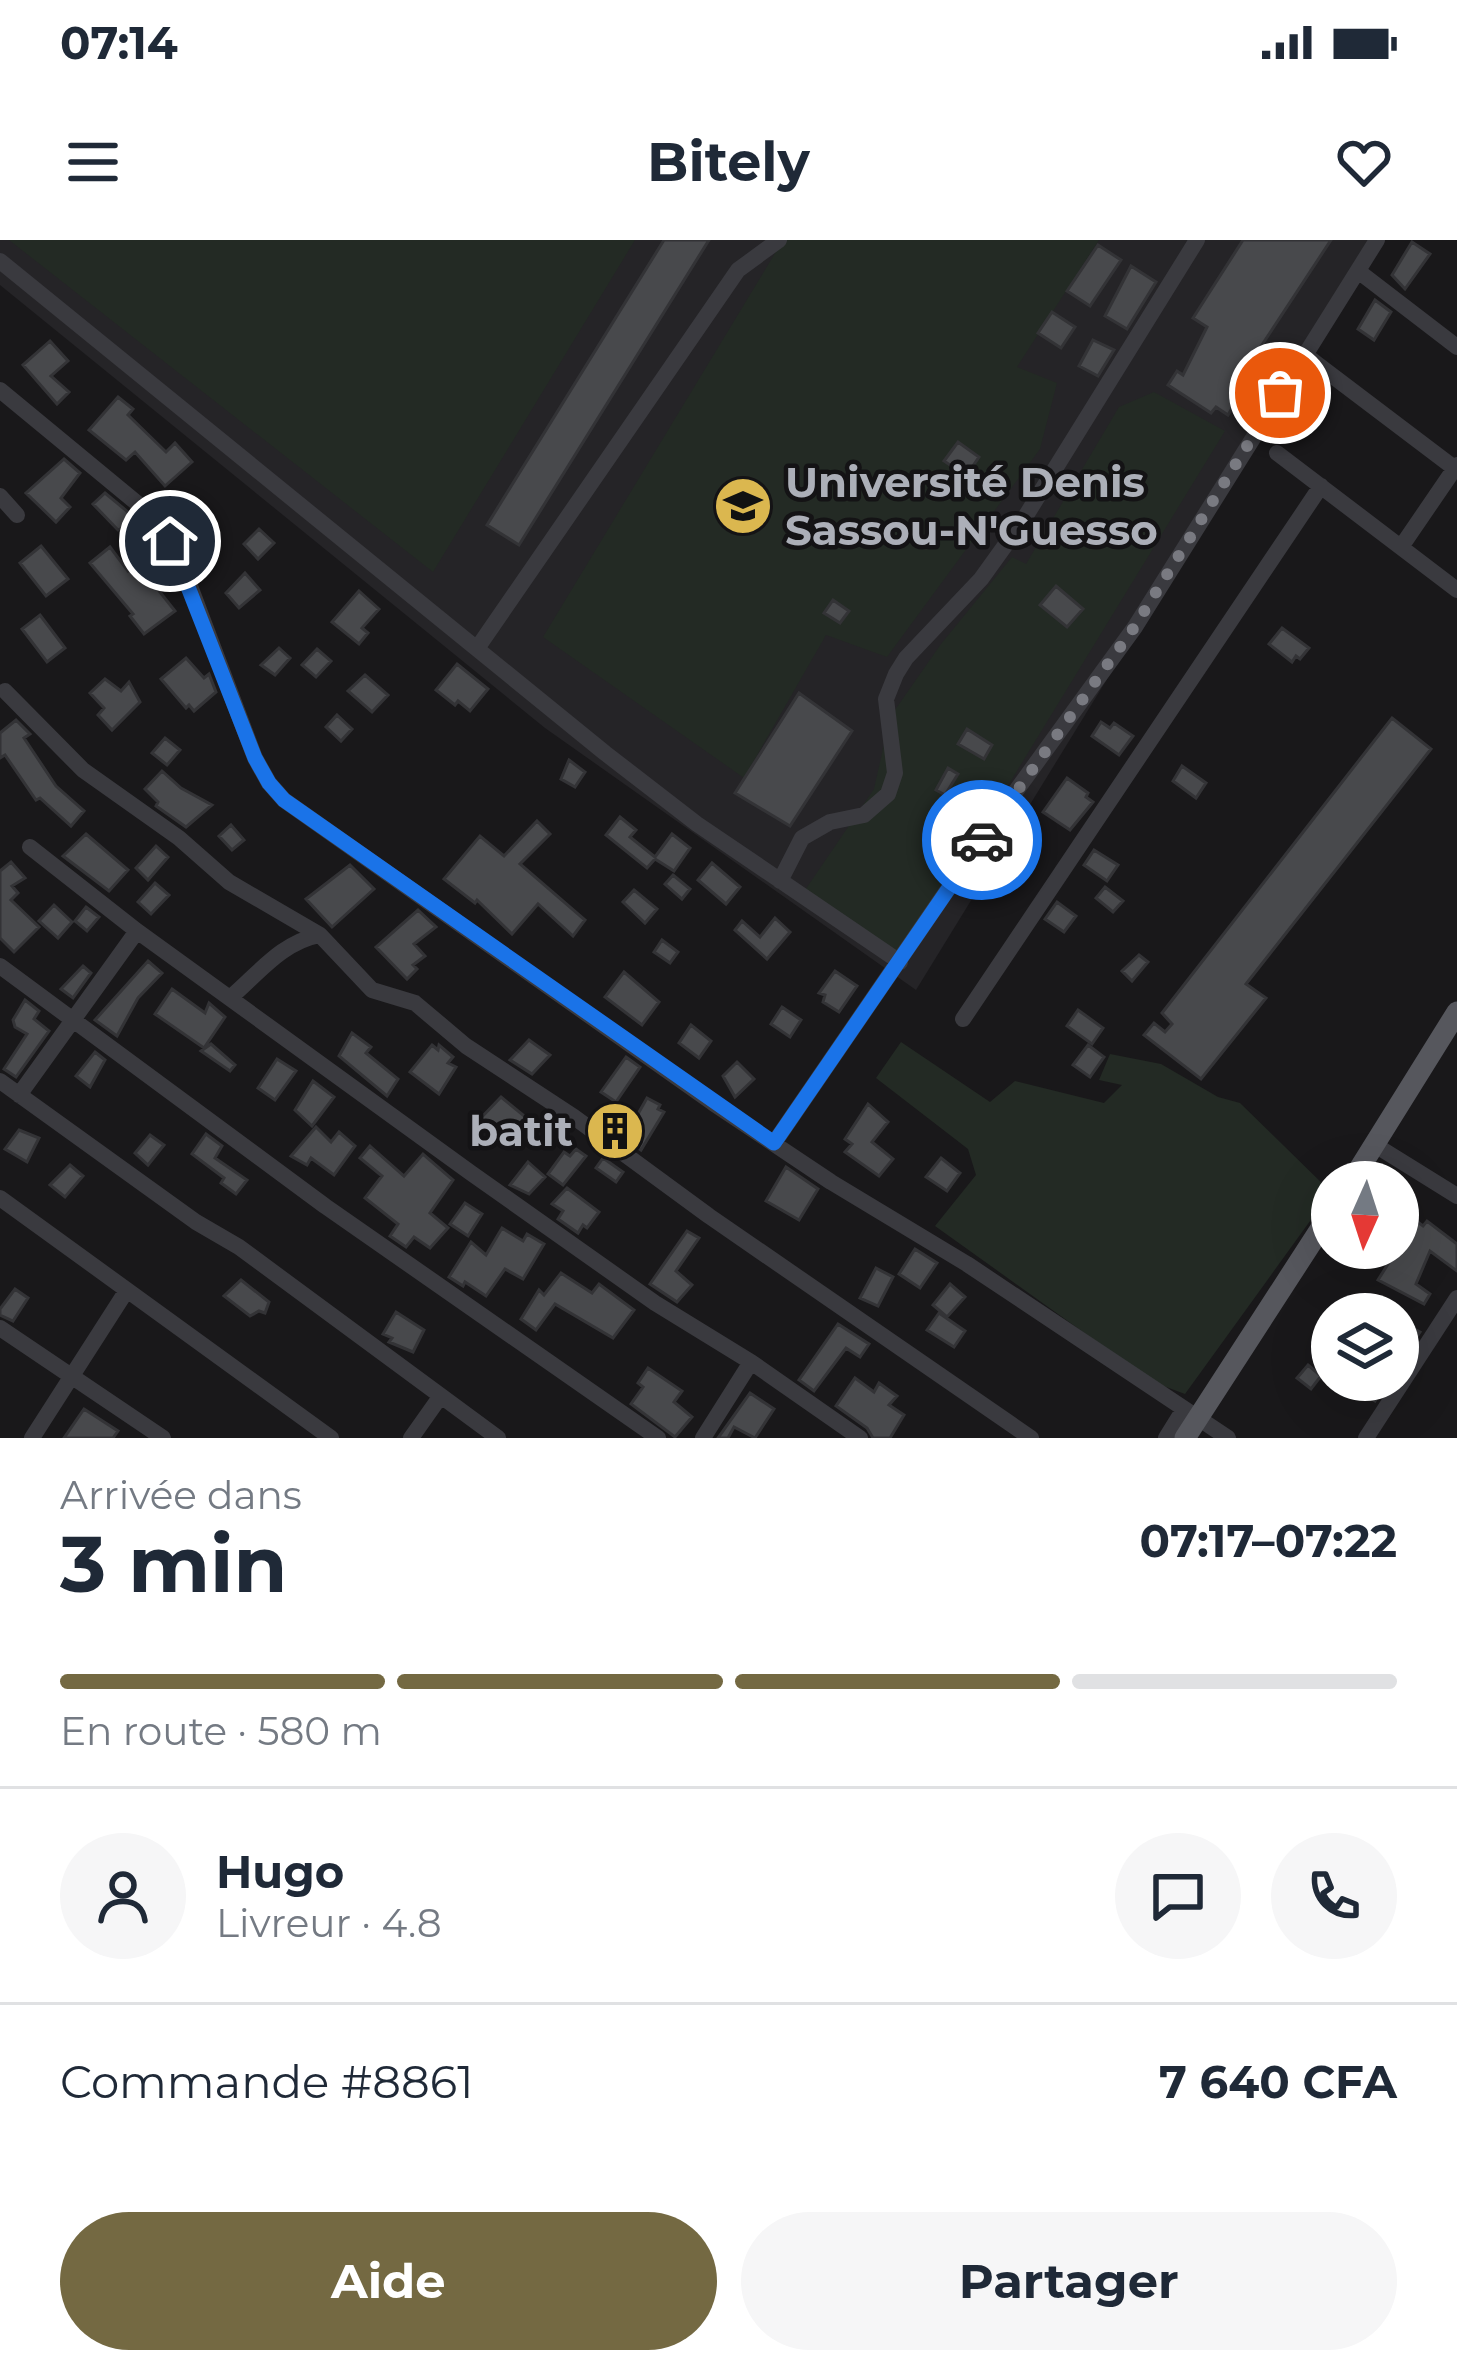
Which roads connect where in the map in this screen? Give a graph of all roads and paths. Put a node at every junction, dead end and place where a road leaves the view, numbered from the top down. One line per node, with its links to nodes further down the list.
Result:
1 (779, 240): 16 (street)
2 (1197, 240): 19 (street)
3 (1377, 240): 5 (street)
4 (0, 261): 16 (street)
5 (1358, 272): 6 (street); 7 (street)
6 (1457, 347)
7 (1305, 355): 10 (street); 22 (street)
8 (0, 390): 30 (street)
9 (1277, 453): 11 (street)
10 (1456, 468): 14 (street)
11 (1321, 487): 14 (street); 27 (street)
12 (0, 496): 13 (street)
13 (17, 514)
14 (1401, 547): 15 (street)
15 (1457, 590)
16 (478, 647): 19 (street)
17 (5, 691): 21 (street)
18 (30, 848): 20 (street)
19 (780, 881): 22 (street)
20 (137, 931): 24 (street); 26 (street)
21 (320, 935): 24 (street); 51 (street)
22 (900, 962): 30 (street)
23 (0, 966): 26 (street)
24 (231, 997): 39 (street)
25 (1457, 1012): 31 (main road)
26 (74, 1018): 29 (street); 48 (street)
27 (963, 1019)
28 (0, 1081): 29 (street)
29 (19, 1095): 41 (street)
30 (774, 1143): 42 (street)
31 (1375, 1145): 32 (main road); 33 (street)
32 (1365, 1161)
33 (1457, 1196)
34 (0, 1198): 36 (street)
35 (1311, 1241): 42 (main road)
36 (128, 1290): 40 (street); 45 (street)
37 (1457, 1298): 55 (street)
38 (0, 1328): 40 (street)
39 (752, 1362): 49 (street); 50 (street)
40 (71, 1376): 43 (street); 44 (street)
41 (440, 1396): 46 (street); 47 (street)
42 (1190, 1413): 52 (street); 53 (main road); 54 (street)
43 (32, 1438)
44 (163, 1438)
45 (331, 1438)
46 (411, 1438)
47 (498, 1438)
48 (658, 1438)
49 (703, 1438)
50 (860, 1438)
51 (1031, 1438)
52 (1166, 1438)
53 (1185, 1438)
54 (1228, 1438)
55 (1366, 1438)

